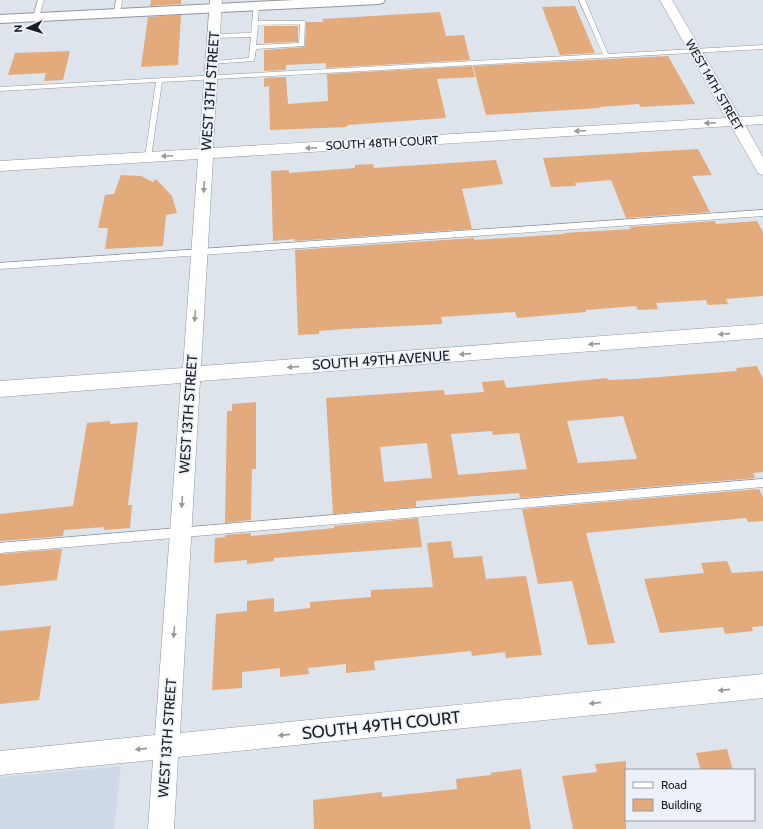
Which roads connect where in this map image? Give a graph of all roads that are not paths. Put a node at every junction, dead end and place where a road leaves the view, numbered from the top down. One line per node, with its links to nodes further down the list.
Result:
1 (41, 0): 8 (lane)
2 (378, 0): 6 (main road)
3 (582, 0): 16 (lane)
4 (666, 0): 15 (street, WEST 14TH STREET)
5 (216, 4): 6 (main road); 7 (main road); 12 (street, WEST 13TH STREET)
6 (256, 6): 10 (lane)
7 (118, 7): 8 (main road)
8 (36, 17): 9 (main road)
9 (0, 19)
10 (255, 23): 11 (lane); 14 (lane)
11 (254, 35): 12 (lane); 14 (lane)
12 (214, 36): 17 (street, WEST 13TH STREET)
13 (763, 46): 15 (lane)
14 (253, 47): 17 (lane)
15 (694, 51): 16 (lane); 21 (street, WEST 14TH STREET)
16 (606, 56): 17 (lane)
17 (211, 70): 18 (lane); 22 (street, WEST 13TH STREET)
18 (159, 80): 19 (lane); 23 (lane)
19 (0, 89)
20 (763, 120): 21 (street, SOUTH 48TH COURT)
21 (736, 122): 22 (street, SOUTH 48TH COURT, one-way to 22); 25 (street, WEST 14TH STREET)
22 (206, 154): 23 (street, SOUTH 48TH COURT, one-way to 23); 27 (street, WEST 13TH STREET, one-way to 27)
23 (148, 157): 24 (street, SOUTH 48TH COURT)
24 (0, 166)
25 (763, 170)
26 (763, 213): 27 (lane)
27 (199, 252): 28 (lane); 30 (street, WEST 13TH STREET, one-way to 30)
28 (0, 266)
29 (763, 331): 30 (street, SOUTH 49TH AVENUE, one-way to 30)
30 (191, 375): 31 (street, SOUTH 49TH AVENUE); 33 (street, WEST 13TH STREET, one-way to 33)
31 (0, 389)
32 (763, 483): 33 (lane)
33 (180, 533): 34 (lane); 36 (street, WEST 13TH STREET, one-way to 36)
34 (0, 548)
35 (763, 686): 36 (street, SOUTH 49TH COURT, one-way to 36)
36 (166, 746): 37 (street, SOUTH 49TH COURT, one-way to 37); 38 (street, WEST 13TH STREET)
37 (0, 764)
38 (161, 829)

